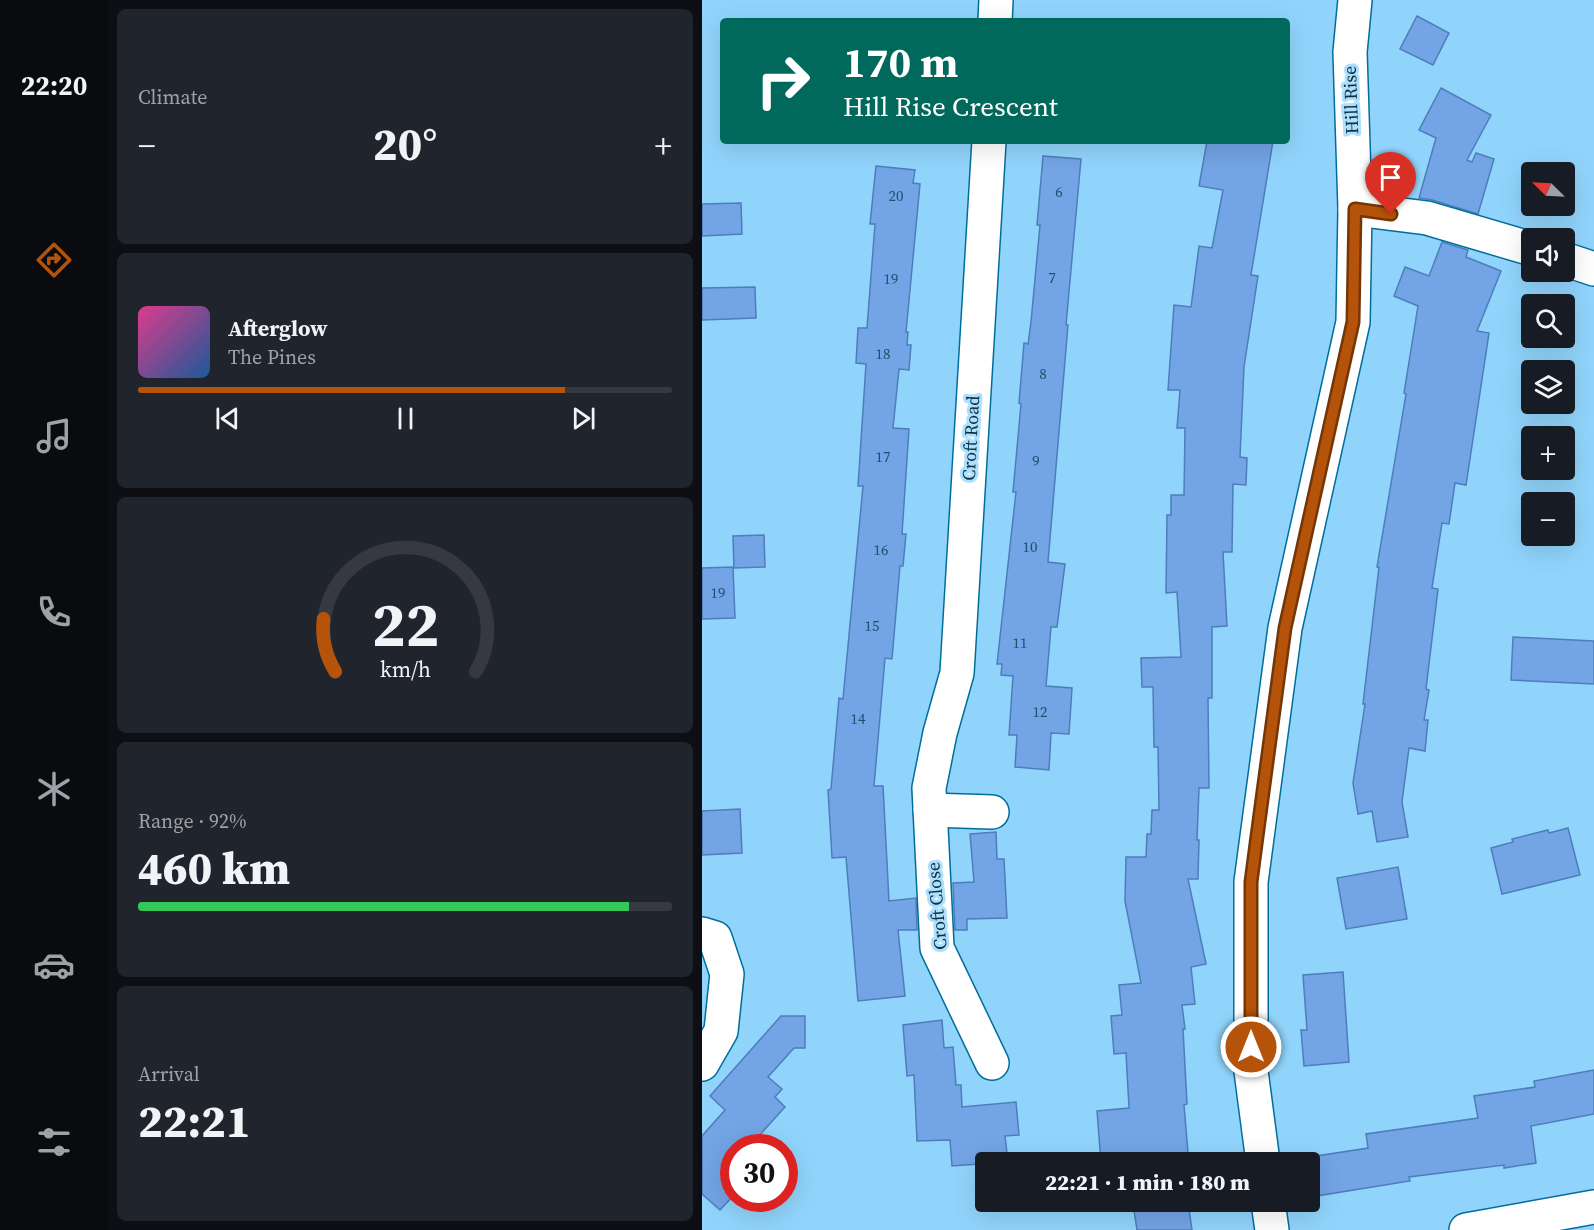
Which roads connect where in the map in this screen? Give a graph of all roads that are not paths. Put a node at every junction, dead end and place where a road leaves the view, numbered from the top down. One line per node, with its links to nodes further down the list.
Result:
1 (996, 0): 3 (street)
2 (1355, 0): 5 (street, Hill Rise)
3 (995, 18)
4 (989, 144): 9 (street, Croft Road)
5 (1355, 209): 6 (street); 15 (street, Hill Rise)
6 (1521, 246)
7 (1575, 263): 8 (street)
8 (1594, 269)
9 (940, 733): 10 (street, Croft Close)
10 (930, 810): 11 (street); 13 (street, Croft Close)
11 (992, 812)
12 (702, 934): 14 (street)
13 (992, 1063)
14 (702, 1064)
15 (1262, 1152)
16 (1594, 1207): 19 (street)
17 (1269, 1212): 18 (street)
18 (1272, 1230)
19 (1466, 1230)

